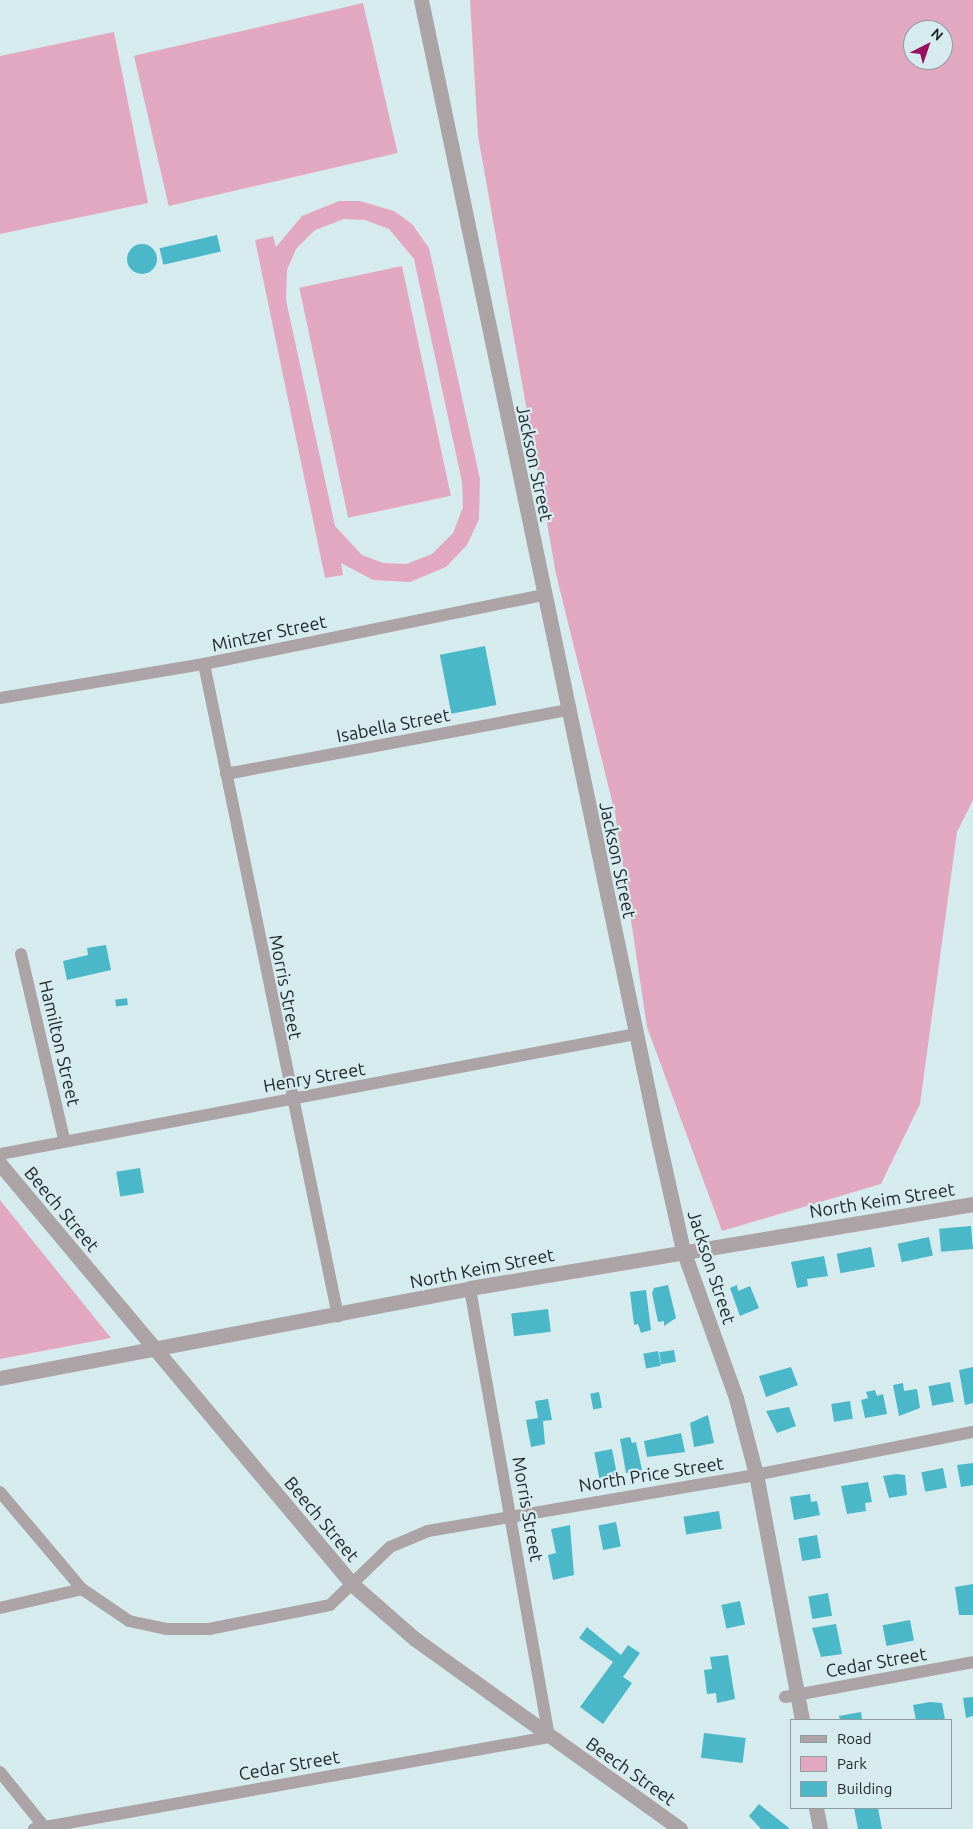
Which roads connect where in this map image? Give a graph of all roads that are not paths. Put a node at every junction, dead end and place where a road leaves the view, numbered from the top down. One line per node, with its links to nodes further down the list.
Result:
1 (421, 0): 2 (street, Jackson Street)
2 (544, 595): 3 (street, Mintzer Street); 5 (street, Jackson Street)
3 (204, 664): 4 (street, Mintzer Street); 6 (street, Morris Street)
4 (0, 698)
5 (567, 710): 6 (street, Isabella Street); 8 (street, Jackson Street)
6 (226, 774): 9 (street, Morris Street)
7 (21, 954): 10 (street, Hamilton Street)
8 (635, 1034): 9 (street, Henry Street); 14 (street, Jackson Street)
9 (290, 1099): 10 (street, Henry Street); 16 (street, Morris Street)
10 (64, 1139): 11 (street, Henry Street)
11 (0, 1154)
12 (0, 1164): 17 (street, Beech Street)
13 (973, 1204): 14 (street, North Keim Street)
14 (683, 1250): 15 (street, North Keim Street); 20 (street, Jackson Street)
15 (470, 1288): 16 (street, North Keim Street); 22 (street, Morris Street)
16 (338, 1316): 17 (street, North Keim Street)
17 (155, 1351): 18 (street, North Keim Street); 23 (street, Beech Street)
18 (0, 1378)
19 (973, 1432): 20 (street, North Price Street)
20 (756, 1474): 22 (street, North Price Street); 27 (street, Jackson Street)
21 (0, 1492): 24 (street, North Price Street)
22 (512, 1514): 23 (street, North Price Street); 29 (street, Morris Street)
23 (353, 1585): 24 (street, North Price Street); 29 (street, Beech Street)
24 (82, 1589): 25 (street)
25 (0, 1608)
26 (973, 1662): 27 (street, Cedar Street)
27 (791, 1696): 28 (street, Jackson Street)
28 (802, 1719)
29 (549, 1737): 32 (street, Cedar Street); 33 (street, Beech Street)
30 (0, 1772): 32 (street)
31 (816, 1809): 34 (street)
32 (41, 1828)
33 (680, 1829)
34 (820, 1829)

